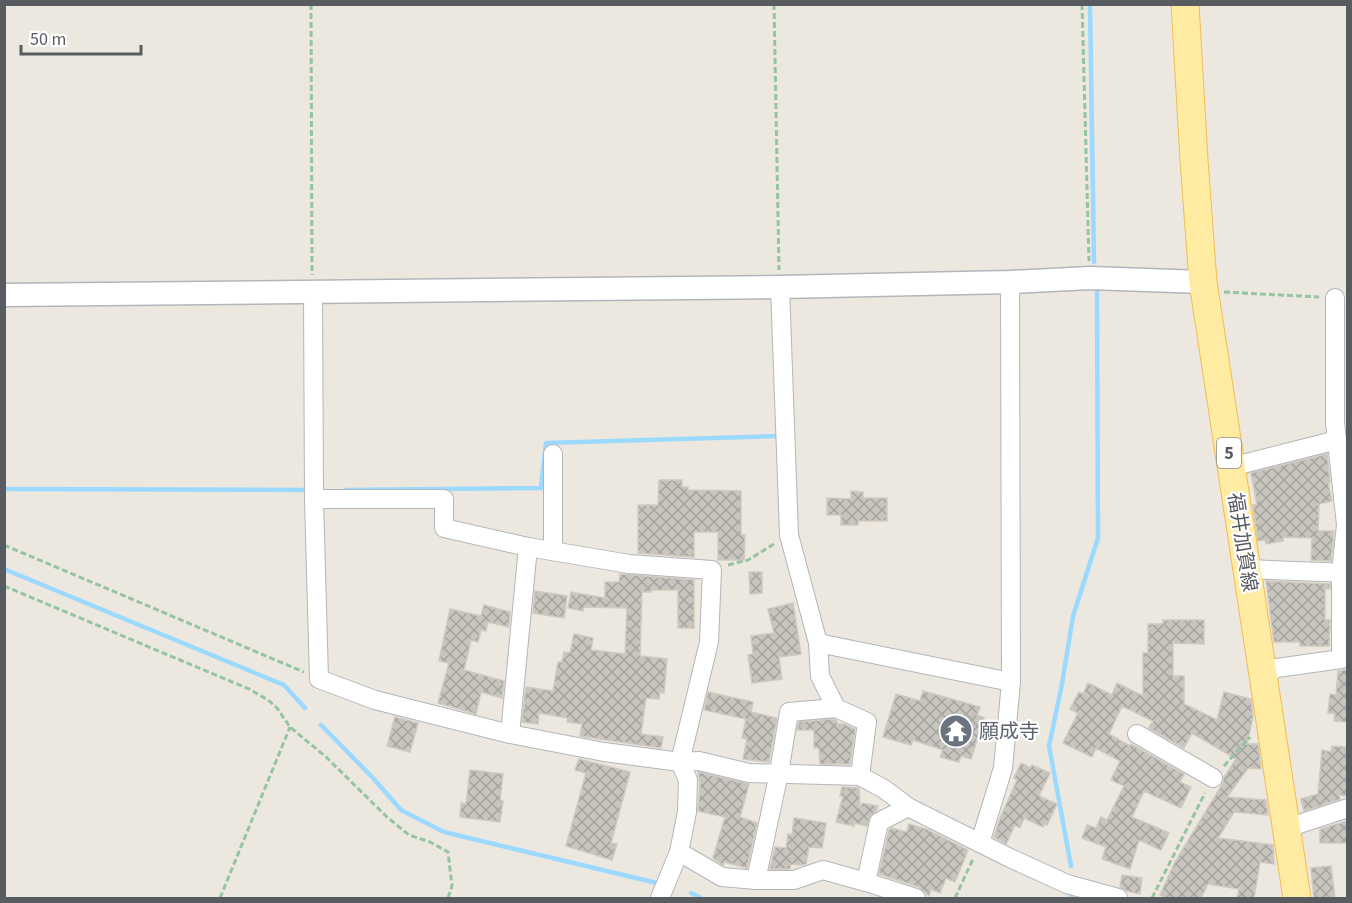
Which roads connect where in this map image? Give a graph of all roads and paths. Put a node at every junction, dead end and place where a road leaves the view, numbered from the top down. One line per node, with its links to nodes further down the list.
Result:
1 (311, 4): 9 (path)
2 (774, 4): 8 (path)
3 (1082, 4): 5 (path)
4 (1185, 4): 7 (main road, 福井加賀線 / 5)
5 (1090, 278): 6 (street); 7 (street)
6 (1010, 282): 8 (street); 27 (street)
7 (1204, 286): 11 (path); 14 (main road, 福井加賀線 / 5)
8 (780, 287): 9 (street); 16 (street)
9 (313, 292): 10 (street); 15 (street)
10 (4, 295)
11 (1335, 298): 12 (street)
12 (1340, 428): 14 (street); 22 (street)
13 (553, 453): 19 (street)
14 (1231, 467): 20 (main road, 福井加賀線 / 5)
15 (314, 500): 18 (street); 26 (street)
16 (789, 536): 21 (path); 24 (street)
17 (4, 545): 26 (path)
18 (528, 547): 19 (street); 31 (street)
19 (553, 551): 21 (street)
20 (1247, 569): 22 (street); 25 (main road, 福井加賀線 / 5)
21 (712, 570): 33 (street)
22 (1344, 573): 25 (street)
23 (4, 586): 29 (path)
24 (818, 643): 27 (street); 28 (street)
25 (1263, 675): 30 (main road, 福井加賀線 / 5)
26 (319, 679): 31 (street)
27 (1011, 682): 40 (street)
28 (836, 708): 34 (street); 35 (street)
29 (290, 728): 44 (path); 45 (path)
30 (1272, 728): 36 (path); 39 (main road, 福井加賀線 / 5)
31 (510, 734): 33 (street)
32 (1137, 734): 36 (street)
33 (680, 762): 34 (street); 41 (street)
34 (779, 773): 35 (street); 42 (street)
35 (860, 776): 37 (street)
36 (1213, 778): 50 (path)
37 (908, 807): 40 (street); 43 (street)
38 (1347, 808): 39 (street)
39 (1287, 828): 51 (main road, 福井加賀線 / 5)
40 (980, 843): 48 (path); 49 (street)
41 (679, 852): 42 (street); 46 (street)
42 (756, 880): 43 (street)
43 (866, 882): 47 (street)
44 (219, 898)
45 (448, 898)
46 (660, 898)
47 (916, 898)
48 (955, 898)
49 (1118, 898)
50 (1152, 898)
51 (1297, 898)

